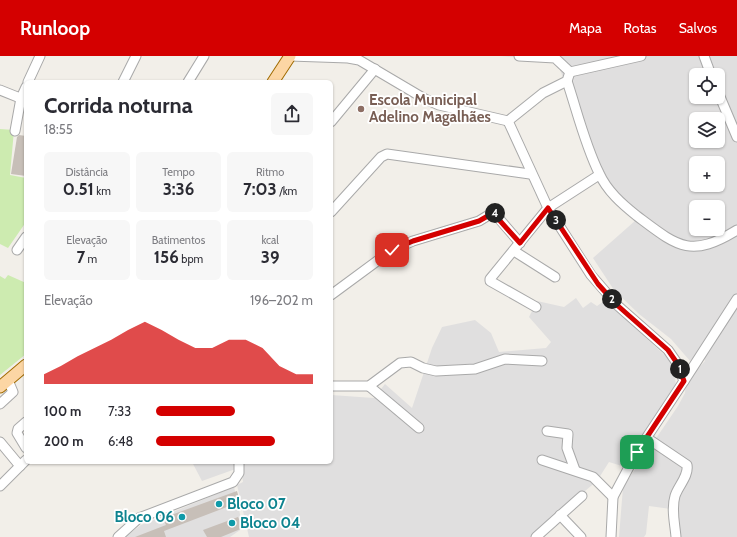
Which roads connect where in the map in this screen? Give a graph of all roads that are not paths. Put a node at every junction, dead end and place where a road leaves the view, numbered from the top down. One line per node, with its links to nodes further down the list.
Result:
1 (40, 56): 12 (street)
2 (136, 56): 13 (street)
3 (204, 56): 14 (street)
4 (290, 56): 10 (street); 15 (main road)
5 (518, 56): 8 (street)
6 (641, 56): 11 (street)
7 (704, 56): 9 (street)
8 (563, 60): 11 (street)
9 (708, 68)
10 (375, 69): 19 (street); 20 (street)
11 (569, 77): 20 (street); 24 (street)
12 (29, 80)
13 (124, 80)
14 (189, 80)
15 (274, 80)
16 (0, 90): 17 (street)
17 (23, 99): 21 (street)
18 (723, 104): 22 (street)
19 (333, 120)
20 (508, 121): 23 (street)
21 (15, 131)
22 (737, 137)
23 (530, 174): 25 (street); 26 (street)
24 (599, 175): 25 (street); 27 (street)
25 (548, 208): 29 (street); 37 (street)
26 (333, 210)
27 (737, 230)
28 (24, 240): 30 (street)
29 (517, 247): 31 (street); 32 (street); 34 (street)
30 (17, 250)
31 (555, 278)
32 (333, 294)
33 (737, 299): 37 (street)
34 (536, 307)
35 (542, 361): 40 (street)
36 (24, 367): 38 (main road)
37 (684, 381): 45 (street)
38 (4, 383): 41 (street)
39 (333, 386): 40 (street)
40 (369, 386): 43 (street)
41 (0, 404)
42 (24, 424): 47 (street)
43 (418, 428)
44 (547, 431): 51 (street)
45 (647, 438): 54 (street); 60 (street)
46 (0, 442): 49 (street)
47 (24, 445)
48 (542, 460): 51 (street)
49 (23, 463): 52 (street)
50 (239, 464): 56 (street)
51 (574, 470): 54 (street)
52 (0, 486)
53 (582, 496): 55 (street)
54 (613, 497): 59 (street)
55 (560, 515): 57 (street); 58 (street)
56 (118, 537)
57 (536, 537)
58 (581, 537)
59 (612, 537)
60 (676, 537)

